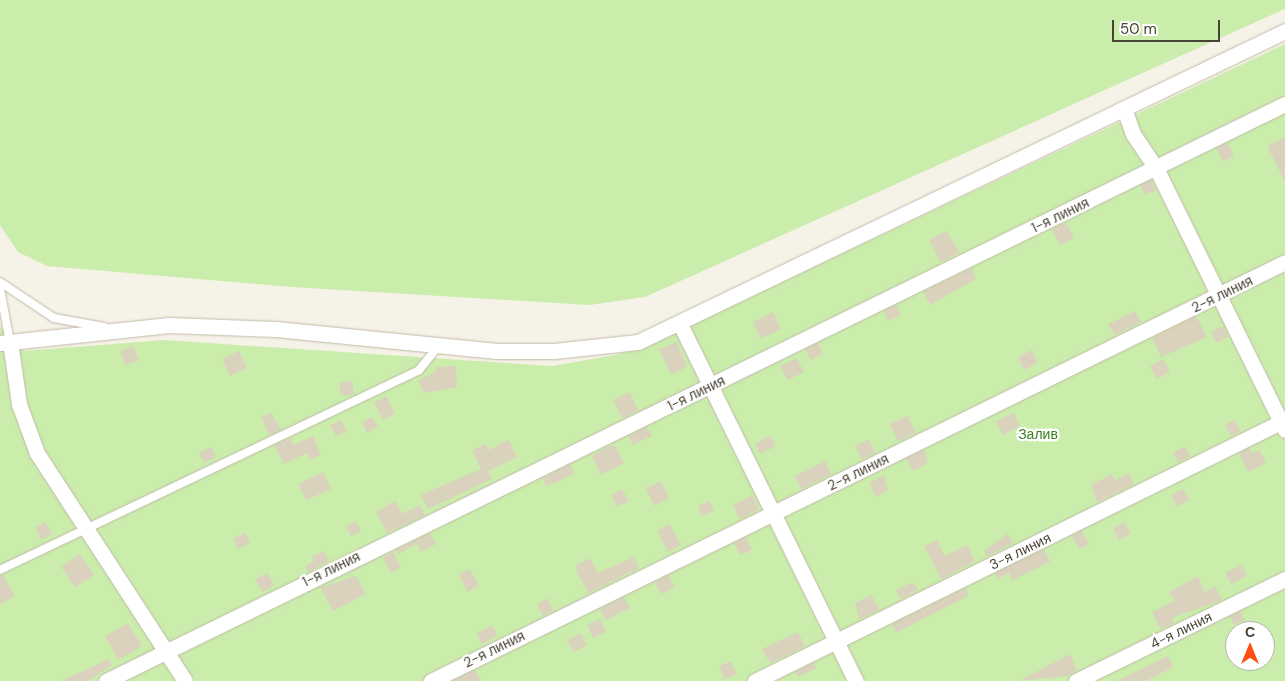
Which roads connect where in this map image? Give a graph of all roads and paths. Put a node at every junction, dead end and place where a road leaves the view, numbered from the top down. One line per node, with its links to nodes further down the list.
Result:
1 (1285, 31): 3 (street)
2 (1285, 104): 4 (street, 1-я линия)
3 (1125, 111): 4 (street); 9 (street)
4 (1156, 168): 8 (street); 13 (street, 1-я линия)
5 (1285, 262): 8 (street, 2-я линия)
6 (0, 282): 10 (lane)
7 (0, 289): 11 (lane)
8 (1220, 295): 14 (street); 15 (street, 2-я линия)
9 (680, 324): 12 (street); 13 (street)
10 (116, 330): 11 (street); 12 (street)
11 (5, 342): 16 (street)
12 (437, 348): 16 (lane)
13 (710, 387): 15 (street); 20 (street, 1-я линия)
14 (1284, 424): 19 (street, 3-я линия)
15 (774, 513): 19 (street); 23 (street, 2-я линия)
16 (84, 529): 17 (lane); 20 (street)
17 (0, 570)
18 (1285, 579): 26 (street, 4-я линия)
19 (837, 641): 24 (street, 3-я линия); 25 (street)
20 (166, 652): 21 (street, 1-я линия); 22 (street)
21 (106, 681)
22 (185, 681)
23 (430, 681)
24 (755, 681)
25 (856, 681)
26 (1076, 681)

